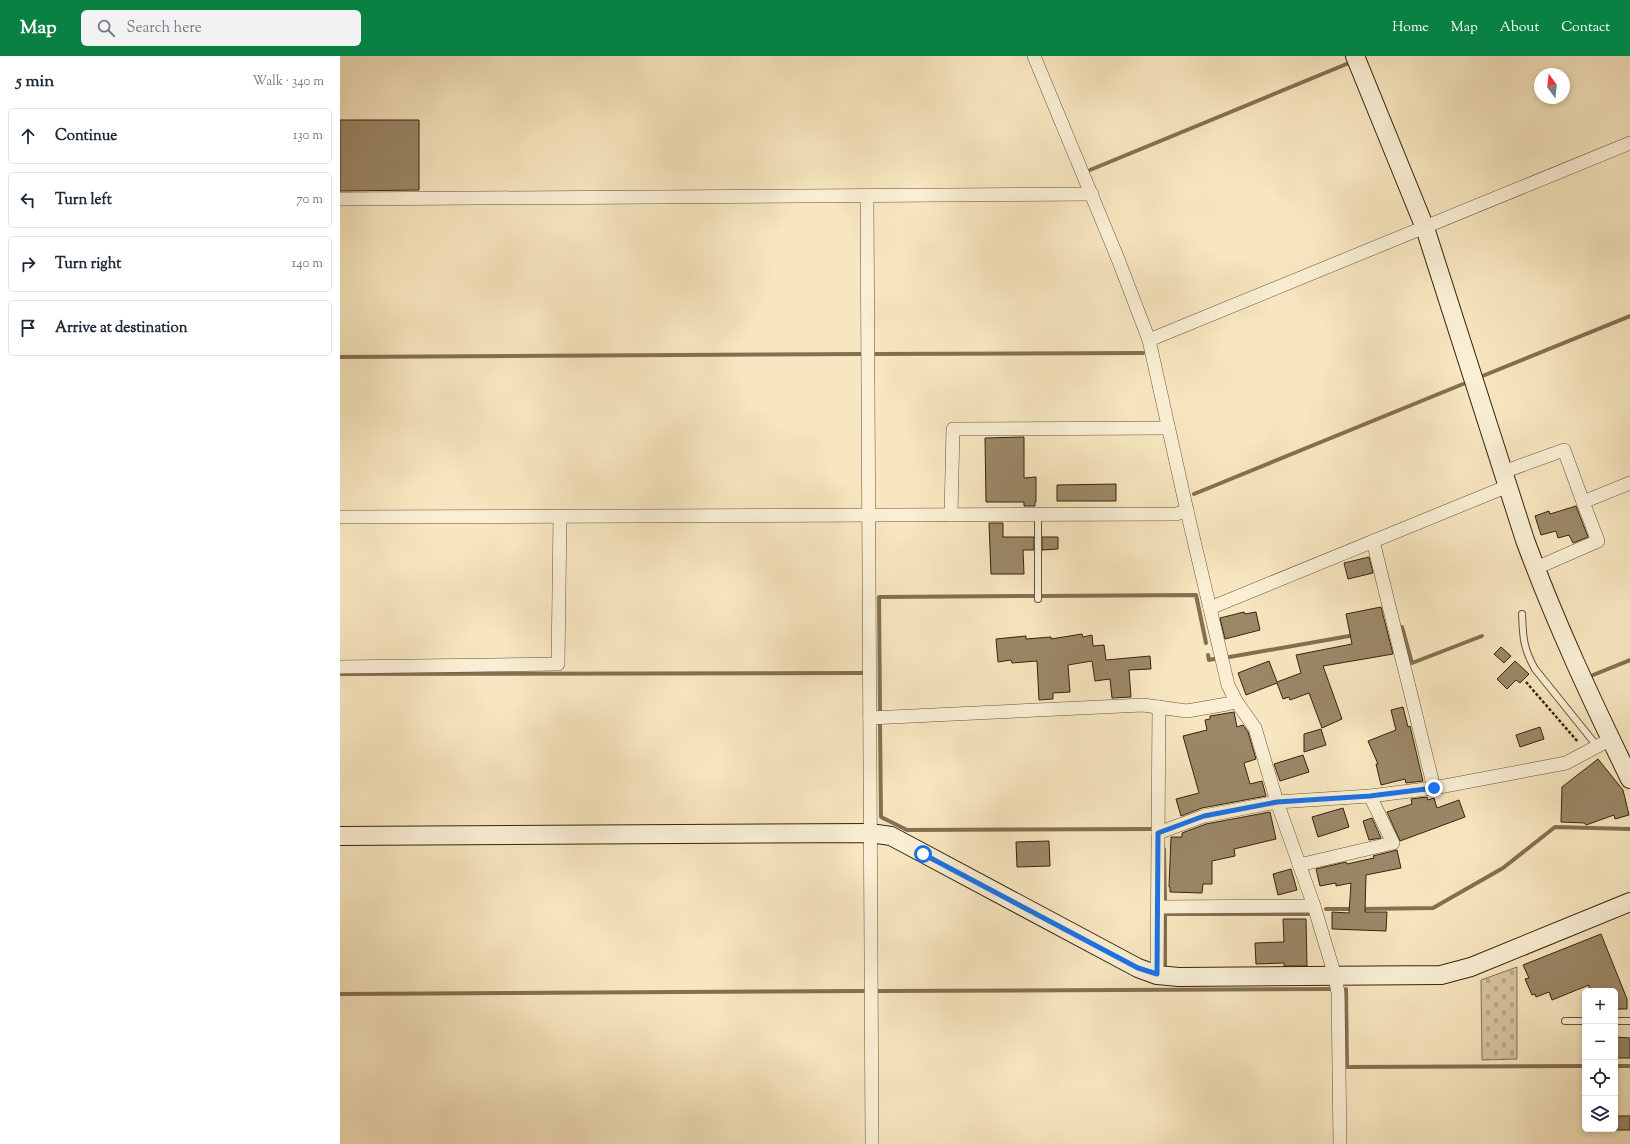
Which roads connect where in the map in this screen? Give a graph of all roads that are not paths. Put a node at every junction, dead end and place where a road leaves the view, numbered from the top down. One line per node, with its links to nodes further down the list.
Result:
1 (1034, 56): 4 (street)
2 (1355, 56): 7 (street)
3 (1630, 144): 7 (street)
4 (1092, 194): 5 (street); 8 (street)
5 (867, 196): 6 (street); 15 (street)
6 (340, 199)
7 (1425, 228): 8 (street); 10 (street)
8 (1149, 340): 9 (street)
9 (1168, 428): 13 (street); 16 (street)
10 (1506, 479): 12 (street); 19 (street); 20 (street)
11 (1630, 483): 12 (street)
12 (1583, 502): 20 (street)
13 (1187, 511): 14 (street); 22 (street)
14 (1038, 514): 16 (street); 21 (lane)
15 (868, 515): 16 (street); 17 (street); 27 (street)
16 (951, 515)
17 (560, 516): 18 (street); 24 (street)
18 (340, 517)
19 (1373, 541): 22 (street); 30 (street)
20 (1536, 568): 28 (street)
21 (1038, 599)
22 (1210, 608): 25 (street)
23 (1522, 614): 28 (lane)
24 (340, 667)
25 (1236, 701): 26 (street); 32 (street)
26 (1159, 707): 27 (street); 34 (street)
27 (870, 718): 33 (street)
28 (1598, 746): 29 (street); 30 (street)
29 (1630, 779)
30 (1434, 788): 31 (street)
31 (1370, 796): 32 (street); 36 (street)
32 (1277, 802): 34 (street); 36 (street)
33 (870, 832): 35 (street); 40 (street); 46 (street)
34 (1158, 833): 39 (street)
35 (340, 836)
36 (1299, 865): 38 (street)
37 (1630, 902): 41 (street)
38 (1314, 906): 39 (street); 41 (street)
39 (1158, 907): 40 (street)
40 (1157, 974): 41 (street)
41 (1335, 976): 47 (street)
42 (1565, 1021): 43 (lane)
43 (1582, 1021)
44 (1618, 1021): 45 (lane)
45 (1630, 1021)
46 (872, 1144)
47 (1340, 1144)

